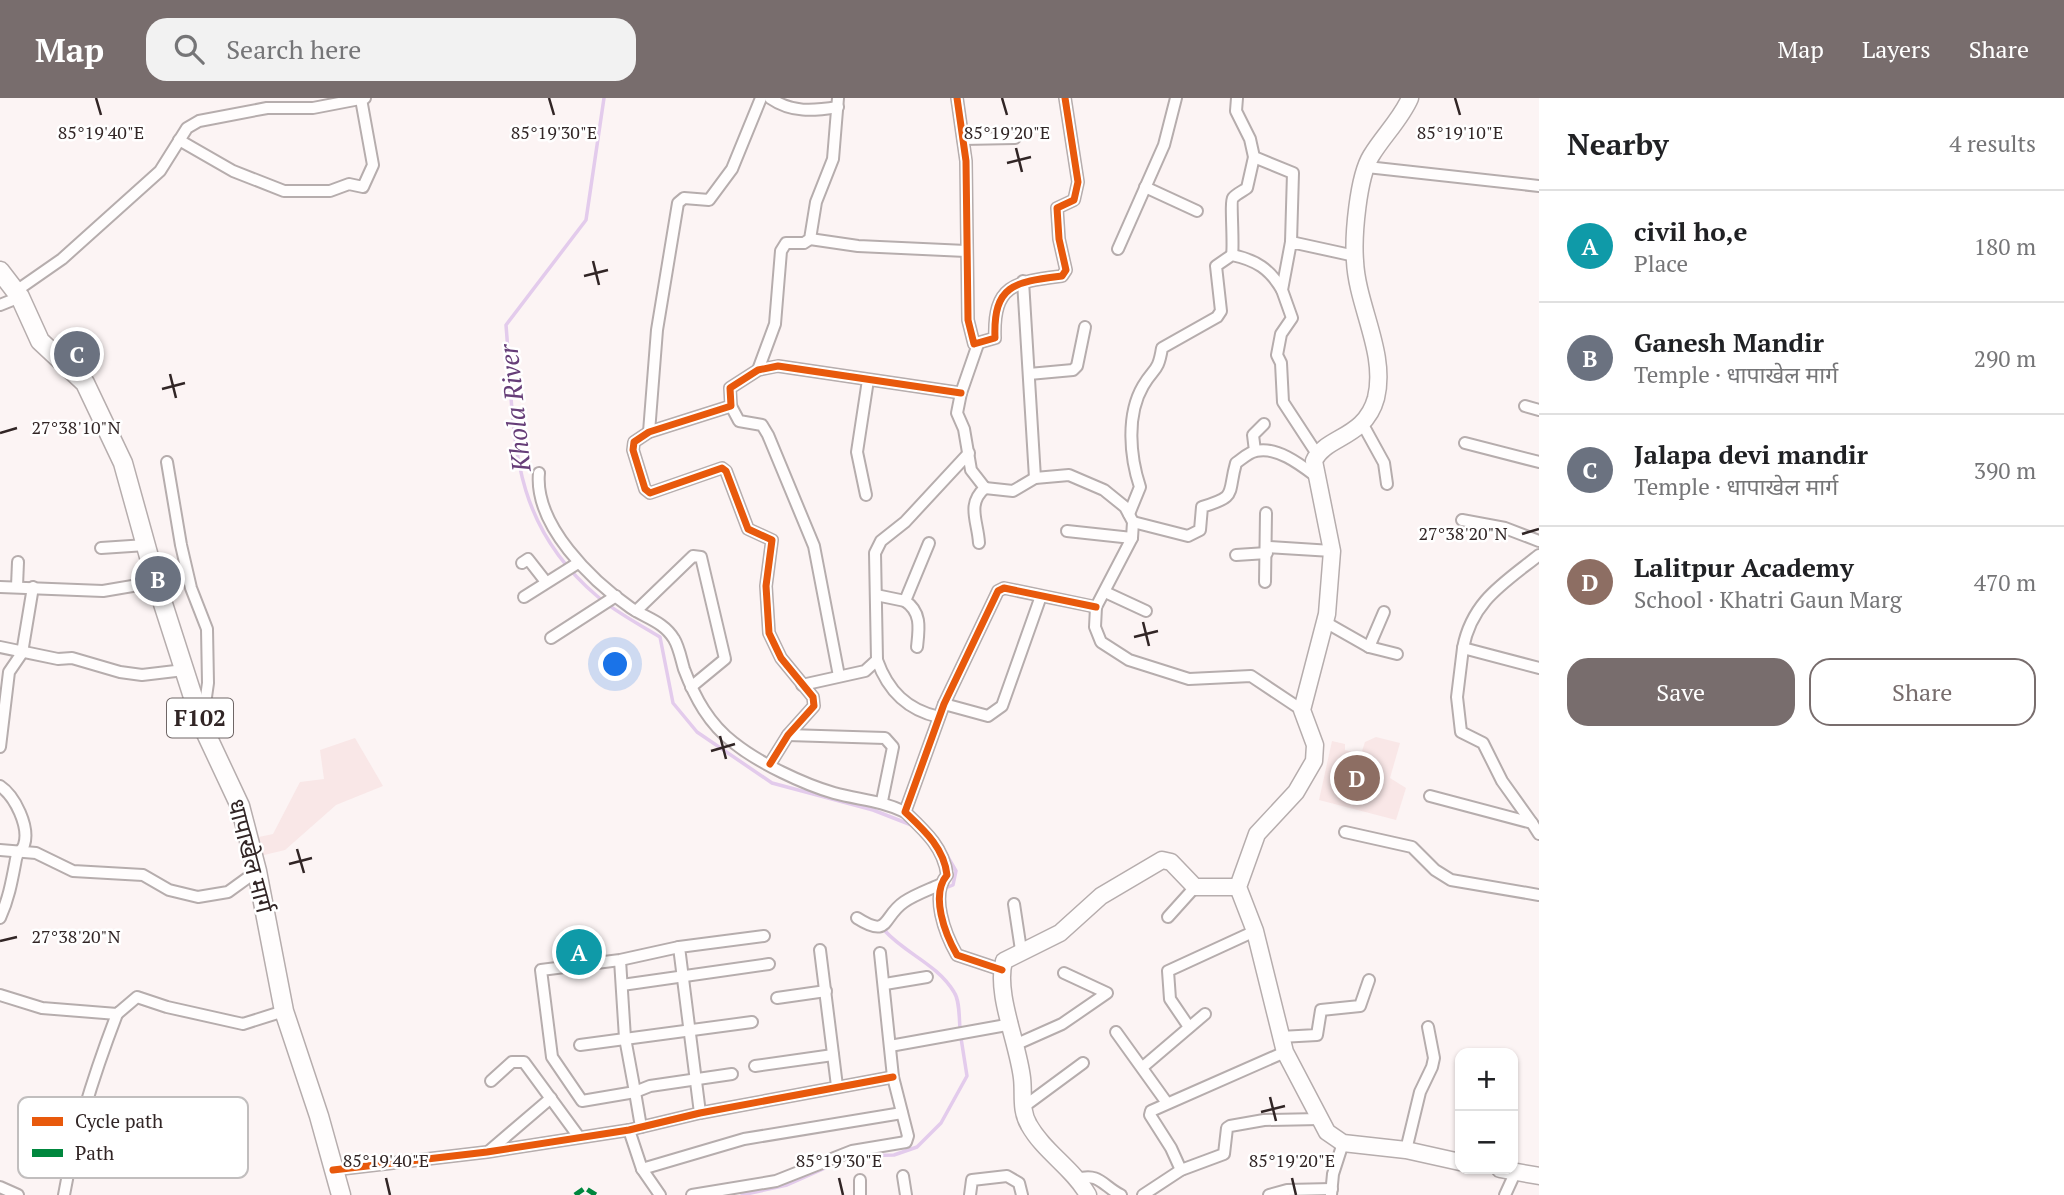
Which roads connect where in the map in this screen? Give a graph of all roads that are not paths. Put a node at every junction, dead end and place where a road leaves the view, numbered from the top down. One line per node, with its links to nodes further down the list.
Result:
1 (761, 98): 41 (street)
2 (770, 98): 10 (street)
3 (957, 98): 12 (street)
4 (1065, 98): 26 (street)
5 (1176, 98): 17 (street)
6 (1237, 98): 14 (street)
7 (1410, 98): 15 (main road)
8 (363, 99): 9 (street); 13 (street)
9 (265, 103): 13 (street)
10 (838, 103): 19 (street)
11 (1015, 138): 12 (street)
12 (963, 139): 22 (street)
13 (179, 140): 28 (street)
14 (1254, 157): 20 (street); 23 (street)
15 (1367, 167): 16 (street); 24 (main road)
16 (1539, 186)
17 (1145, 187): 18 (street); 21 (street)
18 (1197, 211)
19 (810, 239): 22 (street); 32 (street)
20 (1291, 242): 24 (street); 27 (street)
21 (1118, 249)
22 (967, 251): 31 (street)
23 (1232, 255): 27 (street); 55 (street)
24 (1355, 256): 39 (main road)
25 (0, 271): 28 (main road, धापाखेल मार्ग / F102)
26 (1023, 281): 31 (street); 33 (street)
27 (1282, 290): 45 (street)
28 (18, 294): 29 (street); 62 (main road, धापाखेल मार्ग / F102)
29 (0, 306)
30 (1085, 327): 33 (street)
31 (978, 344): 35 (street)
32 (758, 370): 34 (street); 36 (street)
33 (1029, 374): 50 (street)
34 (868, 380): 35 (street); 53 (street)
35 (961, 393): 44 (street)
36 (731, 406): 41 (street); 98 (street)
37 (1525, 406): 38 (street)
38 (1539, 410)
39 (1363, 423): 45 (main road); 51 (street)
40 (1264, 424): 43 (street)
41 (649, 432): 99 (street)
42 (1465, 443): 47 (street)
43 (1255, 451): 49 (street); 55 (street)
44 (970, 453): 52 (street); 78 (street)
45 (1317, 454): 49 (main road)
46 (167, 461): 104 (street)
47 (1539, 461)
48 (539, 472): 70 (street)
49 (1317, 477): 65 (main road)
50 (1035, 478): 52 (street); 55 (street)
51 (1387, 484)
52 (985, 488): 61 (street)
53 (866, 495)
54 (1266, 513): 64 (street)
55 (1131, 518): 58 (street)
56 (1461, 520): 59 (street)
57 (1068, 531): 58 (street)
58 (1132, 538): 77 (street)
59 (1539, 541)
60 (929, 543): 82 (street)
61 (979, 543)
62 (146, 545): 63 (street); 71 (main road, धापाखेल मार्ग / F102)
63 (101, 548)
64 (1267, 550): 65 (street); 66 (street); 73 (street)
65 (1332, 551): 87 (main road)
66 (1236, 555)
67 (1539, 555): 92 (street)
68 (18, 562): 74 (street)
69 (522, 563): 72 (street)
70 (578, 563): 72 (street); 79 (street)
71 (156, 582): 76 (street); 97 (main road, धापाखेल मार्ग / F102)
72 (546, 582): 81 (street)
73 (1265, 582)
74 (17, 586): 75 (street); 76 (street)
75 (0, 587)
76 (33, 587): 93 (street)
77 (1105, 592): 83 (street); 85 (street)
78 (876, 595): 82 (street); 95 (street)
79 (616, 596): 84 (street); 88 (street)
80 (1041, 596): 83 (street); 101 (street); 101 (street)
81 (524, 597)
82 (905, 601): 91 (street)
83 (1096, 607): 103 (street)
84 (636, 611): 100 (street); 100 (street)
85 (1146, 611)
86 (1384, 612): 90 (street)
87 (1325, 622): 90 (street); 103 (main road)
88 (551, 638)
89 (0, 647): 93 (street)
90 (1369, 647): 94 (street)
91 (916, 648)
92 (1463, 648): 96 (street); 112 (street)
93 (22, 653): 97 (street); 106 (street)
94 (1397, 654)
95 (877, 660): 98 (street); 102 (street)
96 (1539, 668)
97 (184, 670): 104 (main road, धापाखेल मार्ग / F102)
98 (839, 677): 99 (street)
99 (802, 685): 105 (street)
100 (691, 687): 107 (street)
101 (944, 704): 102 (street)
102 (939, 717): 111 (street)
103 (1305, 717): 120 (main road)
104 (202, 725): 117 (main road, धापाखेल मार्ग / F102)
105 (788, 735): 107 (street); 110 (street)
106 (0, 747)
107 (770, 764): 110 (street)
108 (0, 786): 116 (street)
109 (1430, 796): 112 (street)
110 (882, 801): 111 (street)
111 (905, 812): 118 (street)
112 (1532, 823): 114 (street)
113 (1345, 832): 121 (street)
114 (1539, 834)
115 (0, 850): 116 (street)
116 (17, 853): 117 (street); 124 (street)
117 (257, 871): 144 (main road, धापाखेल मार्ग / F102)
118 (939, 885): 125 (street); 134 (street)
119 (1195, 887): 120 (main road); 123 (street); 130 (main road)
120 (1238, 887): 126 (main road)
121 (1539, 895)
122 (1014, 904): 130 (street)
123 (1168, 917)
124 (0, 918)
125 (857, 918)
126 (1255, 931): 149 (street); 155 (main road)
127 (764, 936): 128 (street)
128 (679, 947): 132 (street); 136 (street)
129 (820, 950): 141 (street)
130 (1021, 950): 134 (main road)
131 (880, 953): 139 (street)
132 (620, 960): 140 (street); 167 (street)
133 (769, 964): 136 (street)
134 (1002, 970): 148 (main road)
135 (1064, 973): 154 (street)
136 (682, 976): 140 (street); 151 (street)
137 (927, 977): 139 (street)
138 (1369, 980): 155 (street)
139 (885, 984): 157 (street)
140 (622, 985): 153 (street)
141 (826, 991): 143 (street); 158 (street)
142 (0, 995): 145 (street)
143 (777, 998)
144 (284, 1011): 145 (street); 183 (main road, धापाखेल मार्ग / F102)
145 (117, 1014): 168 (street)
146 (1205, 1014): 149 (street)
147 (752, 1022): 151 (street)
148 (1012, 1024): 154 (main road); 157 (street)
149 (1189, 1027): 161 (street)
150 (1428, 1027): 179 (street)
151 (691, 1029): 153 (street); 164 (street)
152 (1116, 1032): 161 (street)
153 (625, 1038): 156 (street); 167 (street)
154 (1017, 1044): 171 (main road)
155 (1283, 1044): 170 (street); 174 (main road)
156 (580, 1045)
157 (890, 1046): 163 (street)
158 (833, 1055): 160 (street); 166 (street)
159 (1083, 1063): 171 (street)
160 (755, 1066)
161 (1144, 1066): 170 (street)
162 (732, 1074): 164 (street)
163 (893, 1077): 166 (street); 173 (street)
164 (696, 1079): 167 (street); 172 (street)
165 (491, 1081): 169 (street)
166 (837, 1086): 172 (street)
167 (635, 1093): 175 (street)
168 (86, 1097)
169 (551, 1098): 177 (street); 180 (street)
170 (1167, 1103): 184 (street)
171 (1022, 1108): 189 (main road)
172 (700, 1113): 175 (street)
173 (902, 1114): 182 (street); 196 (street)
174 (1320, 1119): 178 (main road); 184 (street)
175 (641, 1127): 176 (street)
176 (629, 1130): 177 (street); 182 (street)
177 (579, 1136): 180 (street)
178 (1343, 1143): 179 (main road); 192 (street)
179 (1406, 1150): 181 (main road)
180 (487, 1152): 183 (street)
181 (1455, 1161)
182 (642, 1169): 195 (street)
183 (333, 1170): 194 (main road, धापाखेल मार्ग / F102)
184 (1181, 1170): 203 (street)
185 (1518, 1172): 188 (main road)
186 (1508, 1174): 205 (street)
187 (903, 1176): 198 (street)
188 (1539, 1176)
189 (1078, 1179): 201 (main road); 202 (street)
190 (860, 1180): 197 (street)
191 (0, 1187): 193 (street)
192 (1332, 1192): 204 (street)
193 (18, 1195)
194 (341, 1195)
195 (660, 1195)
196 (692, 1195)
197 (860, 1195)
198 (906, 1195)
199 (970, 1195): 200 (street)
200 (1022, 1195)
201 (1088, 1195)
202 (1121, 1195)
203 (1143, 1195)
204 (1269, 1195)
205 (1505, 1195)

